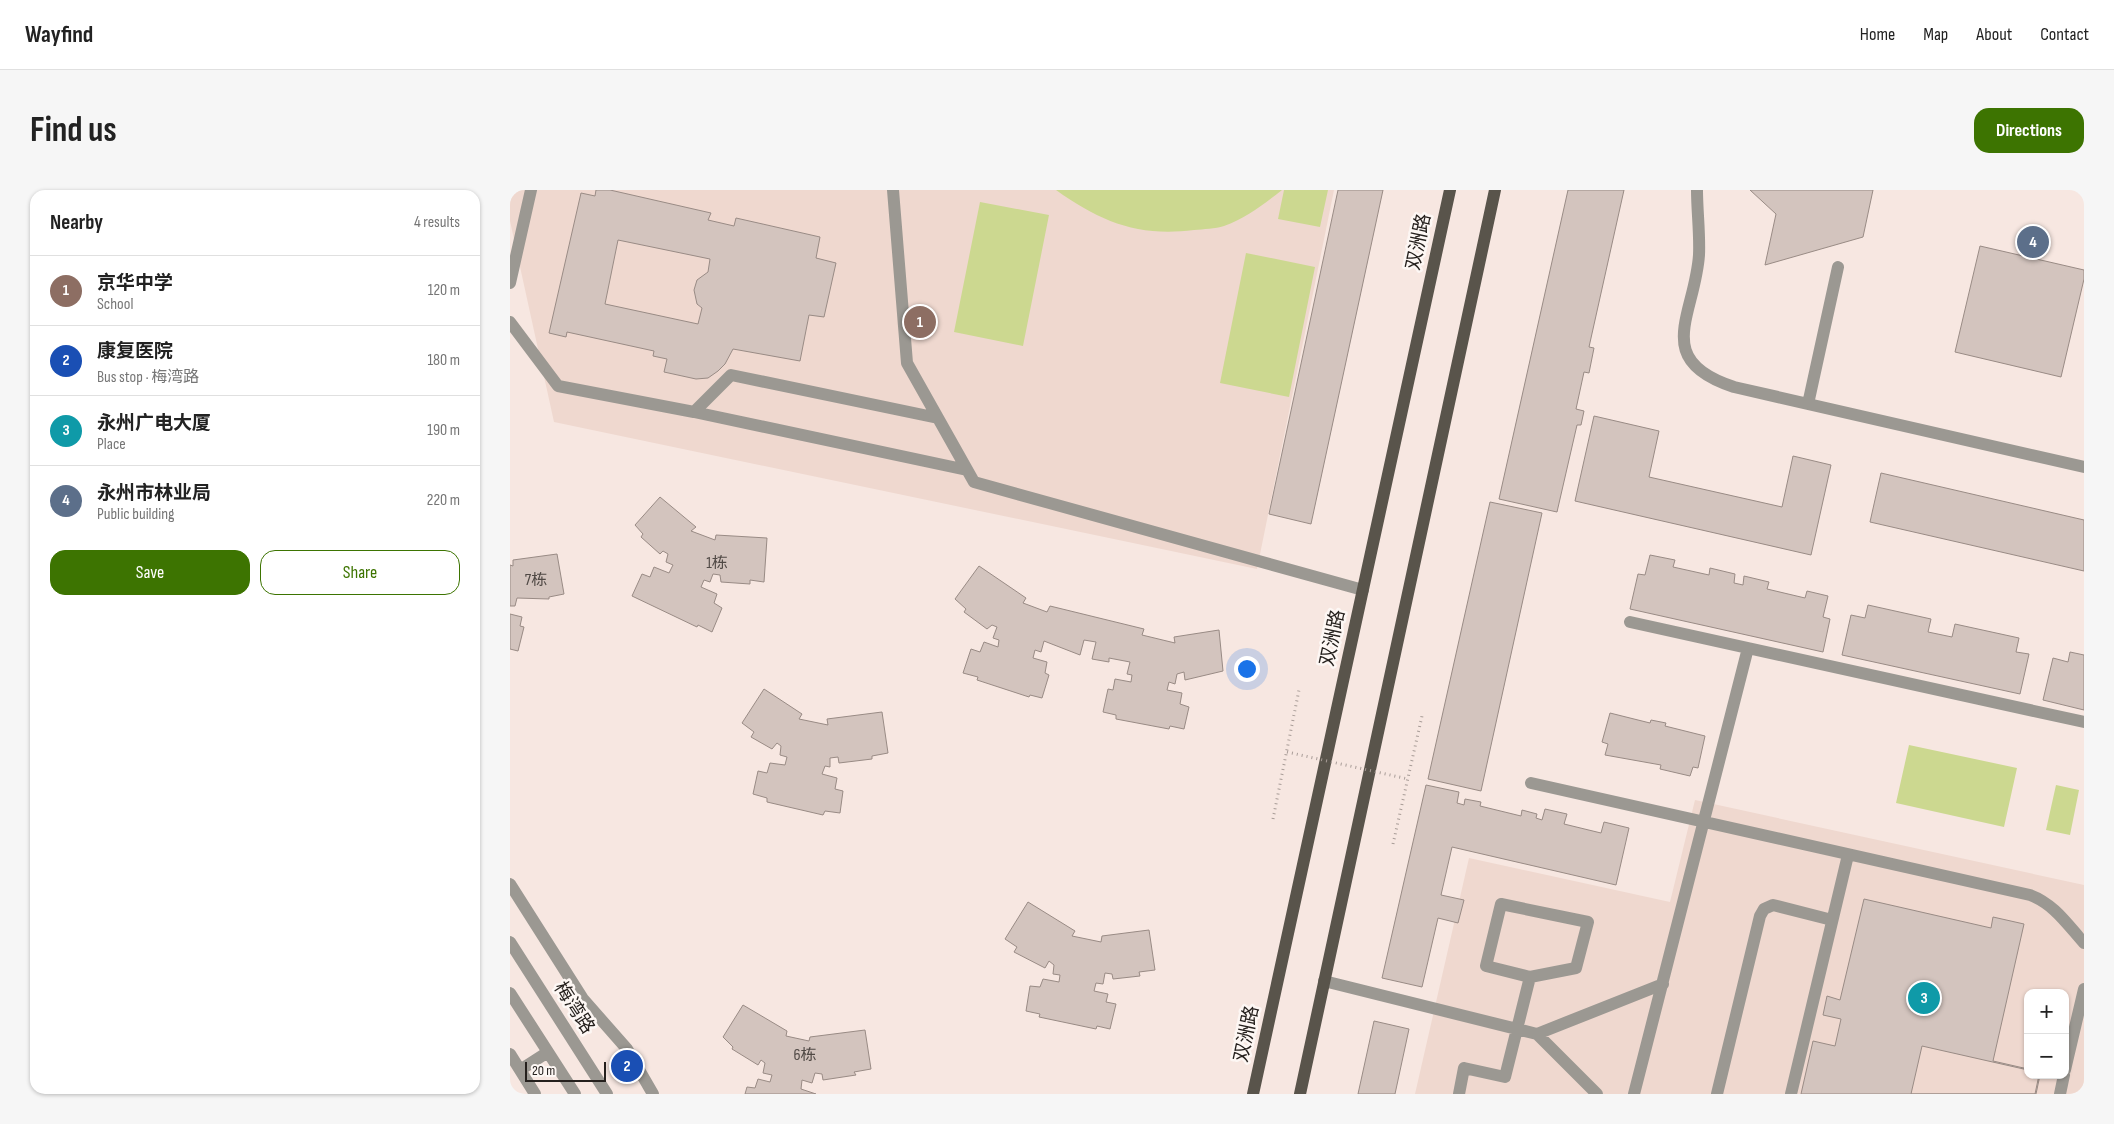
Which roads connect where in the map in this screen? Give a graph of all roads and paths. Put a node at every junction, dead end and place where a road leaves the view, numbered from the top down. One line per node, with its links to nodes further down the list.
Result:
1 (531, 190): 7 (street)
2 (892, 190): 11 (street)
3 (1450, 190): 14 (main road, 双洲路)
4 (1495, 190): 32 (main road)
5 (1697, 190): 9 (street)
6 (1838, 267): 9 (street)
7 (510, 283)
8 (510, 322): 10 (street)
9 (1808, 404): 12 (street)
10 (694, 412): 11 (street); 13 (street)
11 (938, 418): 13 (street)
12 (2084, 467)
13 (967, 470): 14 (street)
14 (1363, 590): 47 (main road, 双洲路)
15 (1630, 622): 16 (street)
16 (1748, 648): 19 (street); 24 (street)
17 (1299, 690): 20 (path)
18 (1422, 716): 21 (path)
19 (2084, 722)
20 (1287, 752): 21 (path, bridge); 23 (path)
21 (1408, 779): 25 (path)
22 (1531, 783): 24 (street)
23 (1273, 819)
24 (1704, 822): 26 (street); 33 (street)
25 (1393, 844)
26 (1848, 854): 28 (street); 30 (street)
27 (510, 884): 46 (street)
28 (1832, 920): 52 (street); 53 (street)
29 (510, 942): 45 (street, 梅湾路)
30 (2084, 943)
31 (1530, 977): 31 (street); 36 (street)
32 (1324, 982): 36 (street); 48 (main road)
33 (1663, 984): 37 (street); 51 (street)
34 (2084, 989): 39 (street)
35 (510, 993): 38 (street)
36 (1517, 1029): 37 (street); 49 (street)
37 (1537, 1034): 50 (street)
38 (548, 1052): 41 (street); 44 (street)
39 (2069, 1053)
40 (510, 1054): 41 (street)
41 (520, 1070): 43 (street)
42 (2063, 1079): 54 (street)
43 (535, 1094)
44 (575, 1094)
45 (607, 1094)
46 (653, 1094)
47 (1253, 1094)
48 (1300, 1094)
49 (1459, 1094)
50 (1597, 1094)
51 (1634, 1094)
52 (1717, 1094)
53 (1791, 1094)
54 (2060, 1094)

